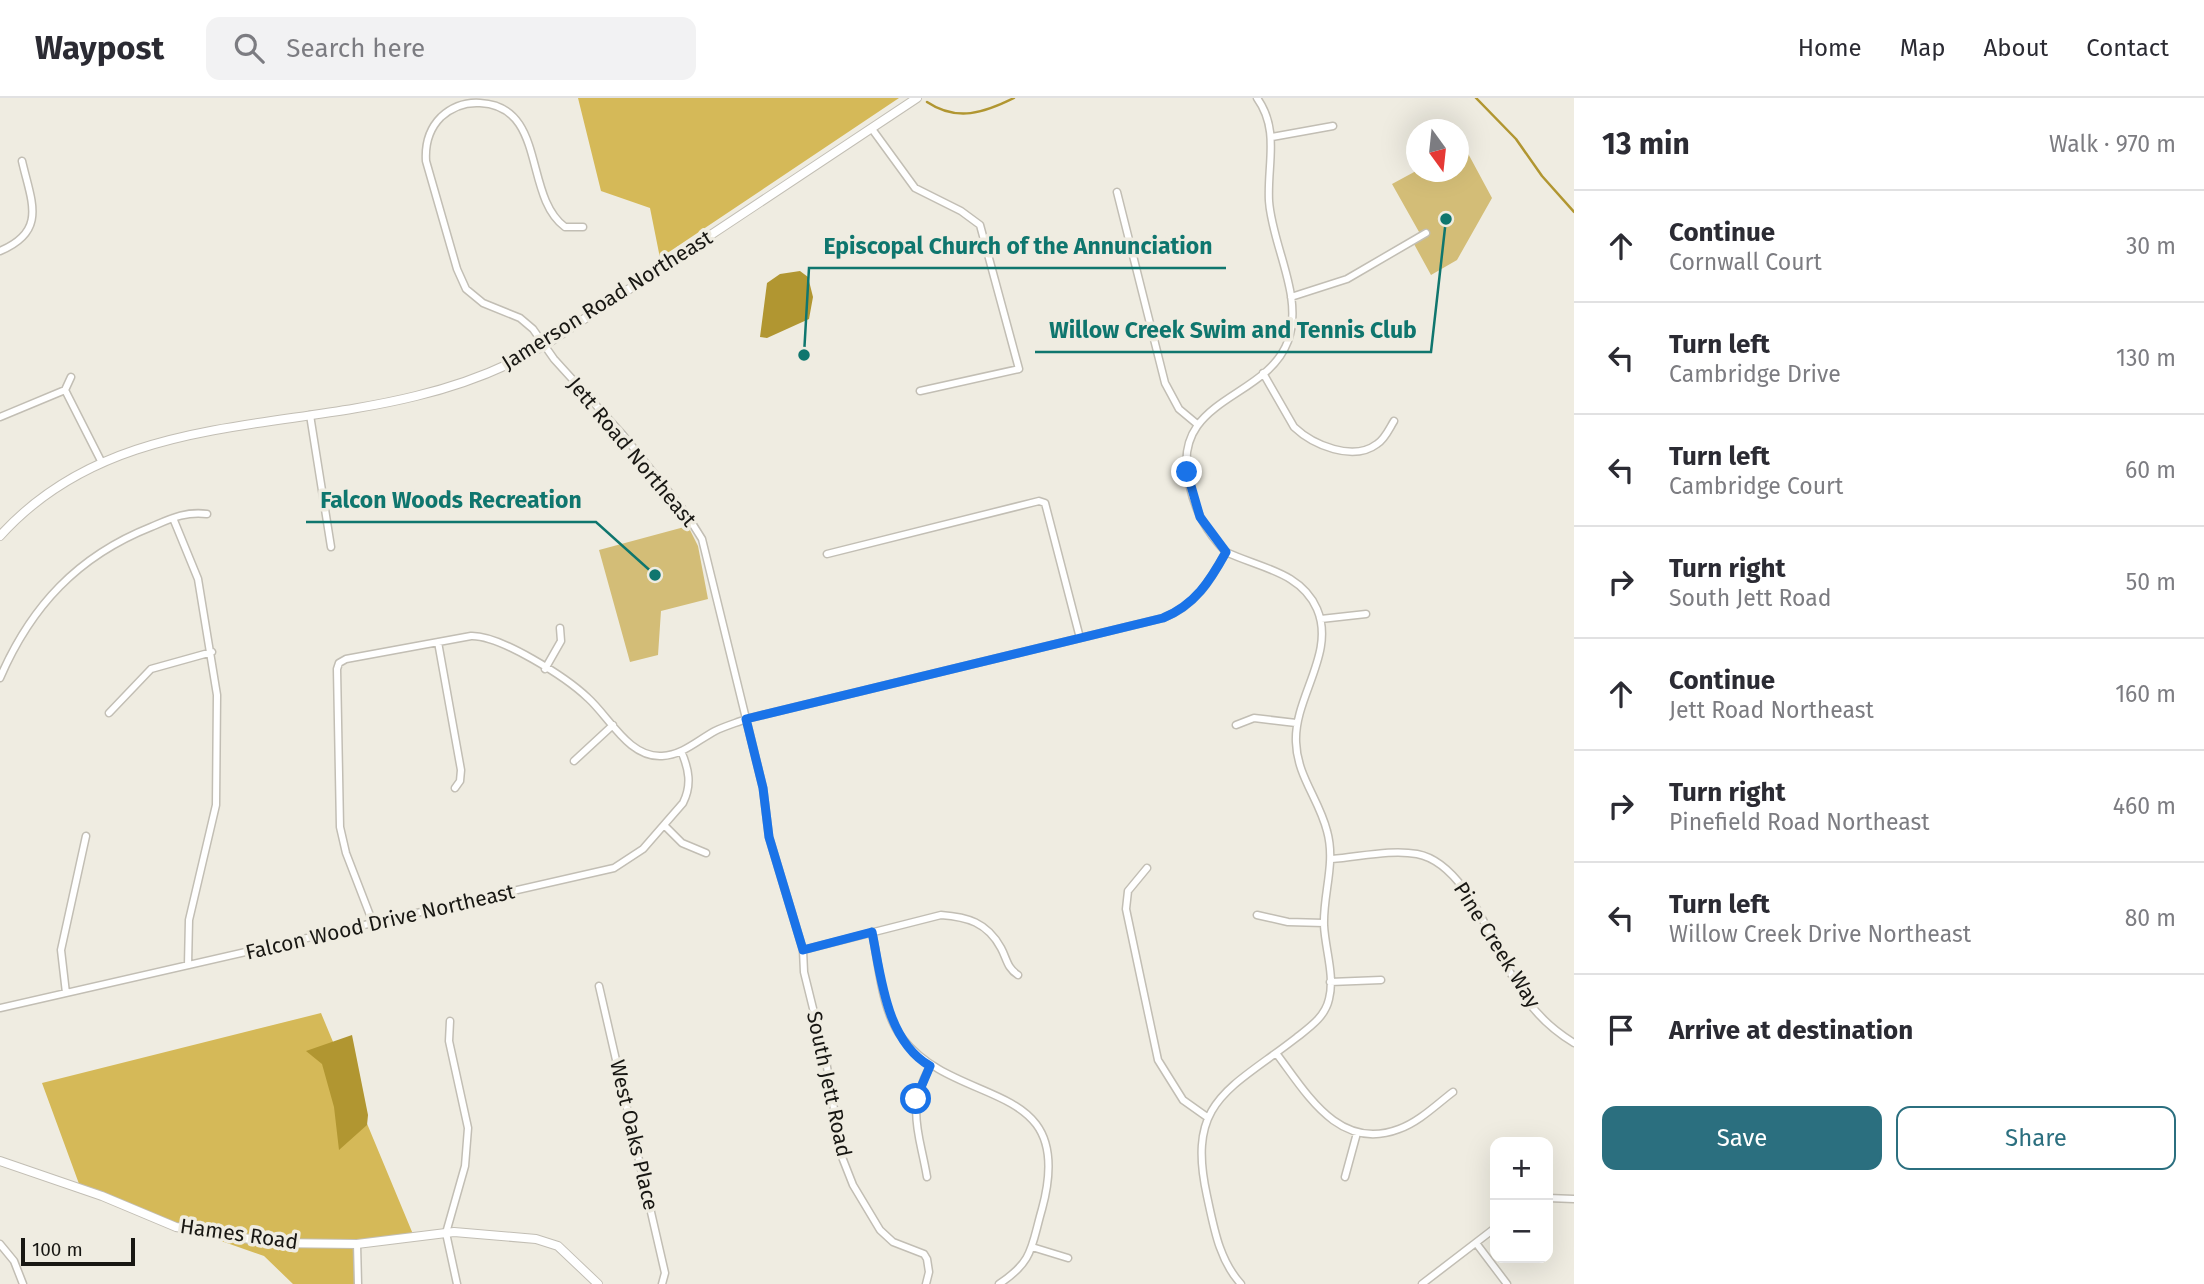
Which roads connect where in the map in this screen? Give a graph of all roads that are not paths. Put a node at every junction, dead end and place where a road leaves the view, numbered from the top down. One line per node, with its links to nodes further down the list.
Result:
1 (917, 98): 4 (street, Jamerson Road Northeast)
2 (1257, 98): 5 (street)
3 (1333, 126): 5 (street)
4 (872, 129): 12 (street, Jamerson Road Northeast); 16 (street)
5 (1272, 137): 11 (street)
6 (22, 161): 10 (street)
7 (1117, 192): 20 (street)
8 (583, 227): 12 (street, Jett Road Northeast)
9 (1426, 233): 11 (street)
10 (0, 251)
11 (1291, 298): 13 (street)
12 (544, 345): 17 (street, Jamerson Road Northeast); 37 (street, Jett Road Northeast)
13 (1263, 373): 19 (street); 20 (street)
14 (71, 377): 15 (street)
15 (65, 390): 18 (street); 21 (street)
16 (920, 391)
17 (310, 415): 21 (street, Jamerson Road Northeast); 25 (street)
18 (0, 417)
19 (1394, 421)
20 (1198, 424): 26 (street)
21 (101, 461): 24 (street, Jamerson Road Northeast)
22 (207, 514): 23 (street)
23 (173, 518): 33 (street); 35 (street)
24 (0, 536)
25 (331, 547)
26 (1226, 552): 29 (street); 31 (street)
27 (827, 554): 31 (street)
28 (1366, 614): 29 (street)
29 (1321, 619): 38 (street)
30 (560, 628): 34 (street)
31 (1080, 638): 37 (street)
32 (438, 642): 34 (street); 43 (street); 51 (street)
33 (212, 652): 36 (street); 55 (street)
34 (545, 669): 39 (street)
35 (0, 678)
36 (109, 713)
37 (746, 719): 41 (street); 49 (street, Jett Road Northeast)
38 (1296, 723): 40 (street); 47 (street)
39 (613, 725): 41 (street); 42 (street)
40 (1236, 725)
41 (681, 751): 44 (street, Falcon Wood Drive Northeast)
42 (574, 761)
43 (455, 788)
44 (665, 826): 46 (street); 51 (street, Falcon Wood Drive Northeast)
45 (86, 836): 60 (street)
46 (706, 853)
47 (1332, 859): 52 (street); 63 (street, Pine Creek Way)
48 (1144, 871): 67 (street)
49 (786, 891): 54 (street, South Jett Road)
50 (1258, 915): 52 (street)
51 (373, 923): 55 (street, Falcon Wood Drive Northeast)
52 (1324, 923): 58 (street)
53 (872, 932): 54 (street); 56 (street); 65 (street)
54 (803, 950): 86 (street, South Jett Road)
55 (188, 965): 60 (street, Falcon Wood Drive Northeast)
56 (1018, 975)
57 (1381, 980): 58 (street)
58 (1330, 982): 64 (street)
59 (599, 986): 85 (street, West Oaks Place)
60 (66, 993): 61 (street, Falcon Wood Drive Northeast)
61 (0, 1008)
62 (450, 1021): 75 (street)
63 (1574, 1044)
64 (1276, 1053): 67 (street); 68 (street)
65 (930, 1066): 70 (street); 79 (street)
66 (1453, 1092): 68 (street)
67 (1207, 1117): 88 (street)
68 (1357, 1133): 71 (street)
69 (0, 1161): 78 (street, Hames Road)
70 (927, 1177)
71 (1345, 1177)
72 (1553, 1198): 73 (street)
73 (1574, 1199)
74 (1490, 1232): 76 (street)
75 (446, 1233): 78 (street, Hames Road); 83 (street); 84 (street, Hames Road)
76 (1476, 1243): 89 (street); 90 (street)
77 (0, 1244): 81 (street)
78 (357, 1244): 82 (street)
79 (1031, 1247): 80 (street); 87 (street)
80 (1068, 1258)
81 (23, 1284)
82 (358, 1284)
83 (457, 1284)
84 (598, 1284)
85 (662, 1284)
86 (926, 1284)
87 (999, 1284)
88 (1241, 1284)
89 (1422, 1284)
90 (1507, 1284)

